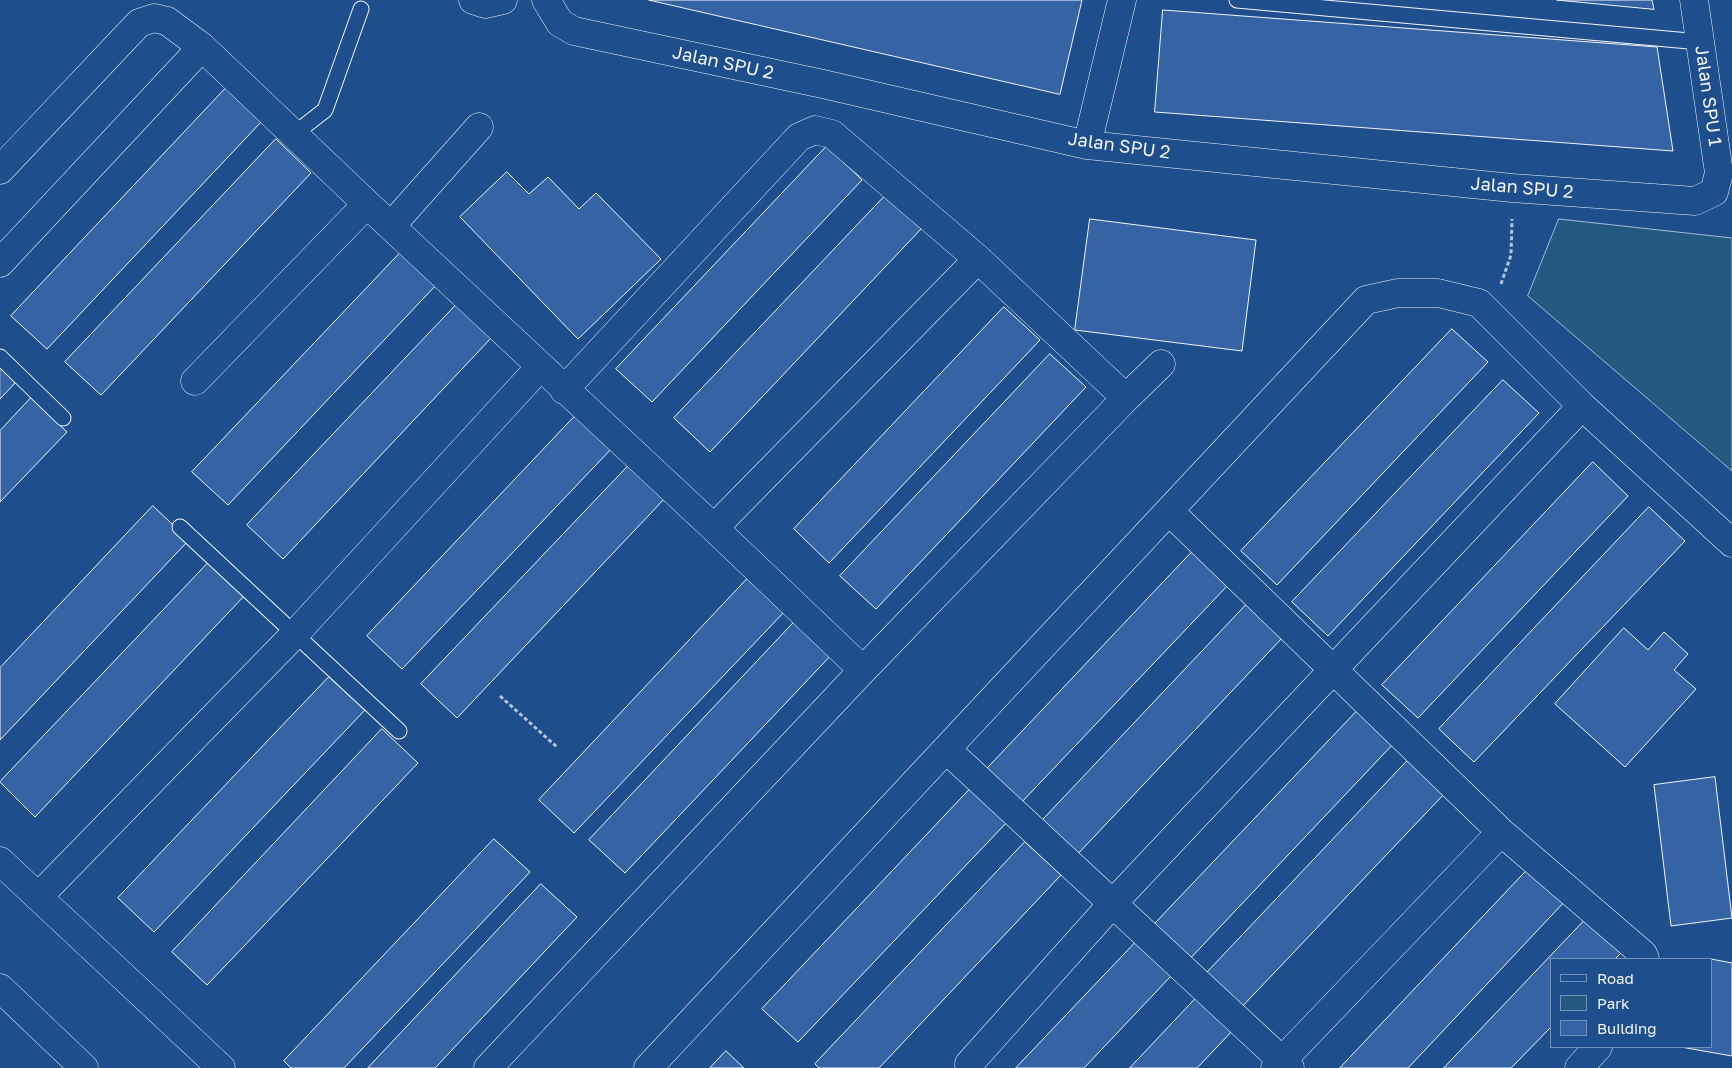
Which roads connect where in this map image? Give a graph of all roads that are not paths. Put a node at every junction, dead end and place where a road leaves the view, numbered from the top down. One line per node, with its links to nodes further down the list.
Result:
1 (473, 0): 2 (street)
2 (503, 0)
3 (546, 0): 12 (street, Jalan SPU 2)
4 (1122, 0): 12 (street)
5 (1237, 0): 8 (lane)
6 (1694, 0): 8 (street, Jalan SPU 1)
7 (361, 9): 11 (lane)
8 (1700, 42): 14 (street, Jalan SPU 1)
9 (202, 47): 11 (street); 13 (street); 18 (street)
10 (479, 127): 16 (street)
11 (293, 135): 15 (street)
12 (1087, 145): 14 (street, Jalan SPU 2)
13 (0, 170)
14 (1714, 192)
15 (367, 204): 16 (street); 22 (street)
16 (391, 226): 21 (street)
17 (978, 259): 23 (street); 24 (street); 29 (street)
18 (0, 263)
19 (0, 357): 26 (lane)
20 (1161, 364): 24 (street)
21 (540, 366): 23 (street); 31 (street)
22 (195, 381)
23 (564, 390): 29 (street)
24 (1126, 398): 32 (street)
25 (1582, 406): 27 (street); 30 (street); 33 (street)
26 (63, 418)
27 (1169, 511): 33 (street); 35 (street)
28 (180, 527): 31 (lane)
29 (714, 528): 32 (street)
30 (1732, 543)
31 (295, 634): 34 (lane); 38 (street)
32 (863, 670): 47 (street)
33 (1334, 670): 36 (street); 39 (street)
34 (399, 731)
35 (946, 748): 39 (street); 48 (street)
36 (1501, 832): 40 (street); 45 (street)
37 (0, 861): 38 (street)
38 (38, 896): 43 (street)
39 (1113, 903): 44 (street); 45 (street)
40 (1645, 958)
41 (0, 988): 46 (street)
42 (1597, 1048): 49 (street)
43 (210, 1064)
44 (970, 1064)
45 (1282, 1065)
46 (84, 1068)
47 (488, 1068)
48 (648, 1068)
49 (1579, 1068)

